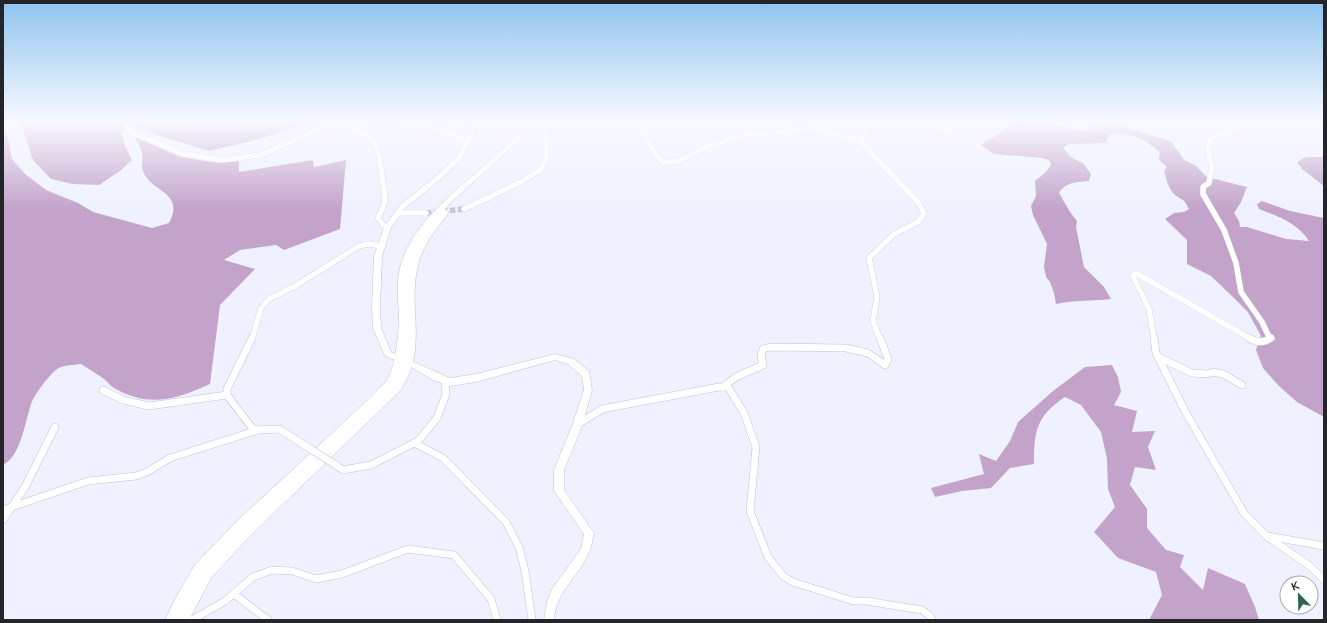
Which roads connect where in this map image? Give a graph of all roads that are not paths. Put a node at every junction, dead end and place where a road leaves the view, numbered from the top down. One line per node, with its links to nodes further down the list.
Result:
1 (174, 150): 2 (street)
2 (270, 150)
3 (378, 150): 15 (street)
4 (463, 150): 13 (street)
5 (506, 150): 18 (main road)
6 (514, 150): 18 (main road)
7 (548, 150): 12 (street)
8 (655, 150): 9 (street)
9 (701, 150)
10 (869, 150): 21 (street)
11 (1208, 150): 17 (street)
12 (464, 209)
13 (398, 213): 14 (street); 15 (street)
14 (426, 213)
15 (388, 227): 16 (street)
16 (382, 246): 18 (street); 23 (street)
17 (1158, 357): 20 (street); 31 (street)
18 (403, 360): 19 (street); 35 (main road); 36 (main road)
19 (445, 380): 24 (street); 27 (street)
20 (1242, 385)
21 (723, 387): 24 (street); 42 (street)
22 (103, 390): 23 (street)
23 (227, 395): 26 (street)
24 (578, 424): 41 (street)
25 (55, 427): 28 (street)
26 (258, 430): 27 (street, bridge); 28 (street)
27 (414, 443): 40 (street)
28 (14, 507): 29 (street); 30 (street)
29 (3, 510)
30 (3, 520)
31 (1266, 536): 32 (street); 33 (street)
32 (1324, 546)
33 (1324, 580)
34 (234, 594): 37 (street); 38 (street); 39 (street)
35 (171, 620)
36 (182, 620)
37 (192, 620)
38 (268, 620)
39 (497, 620)
40 (532, 620)
41 (549, 620)
42 (932, 620)

